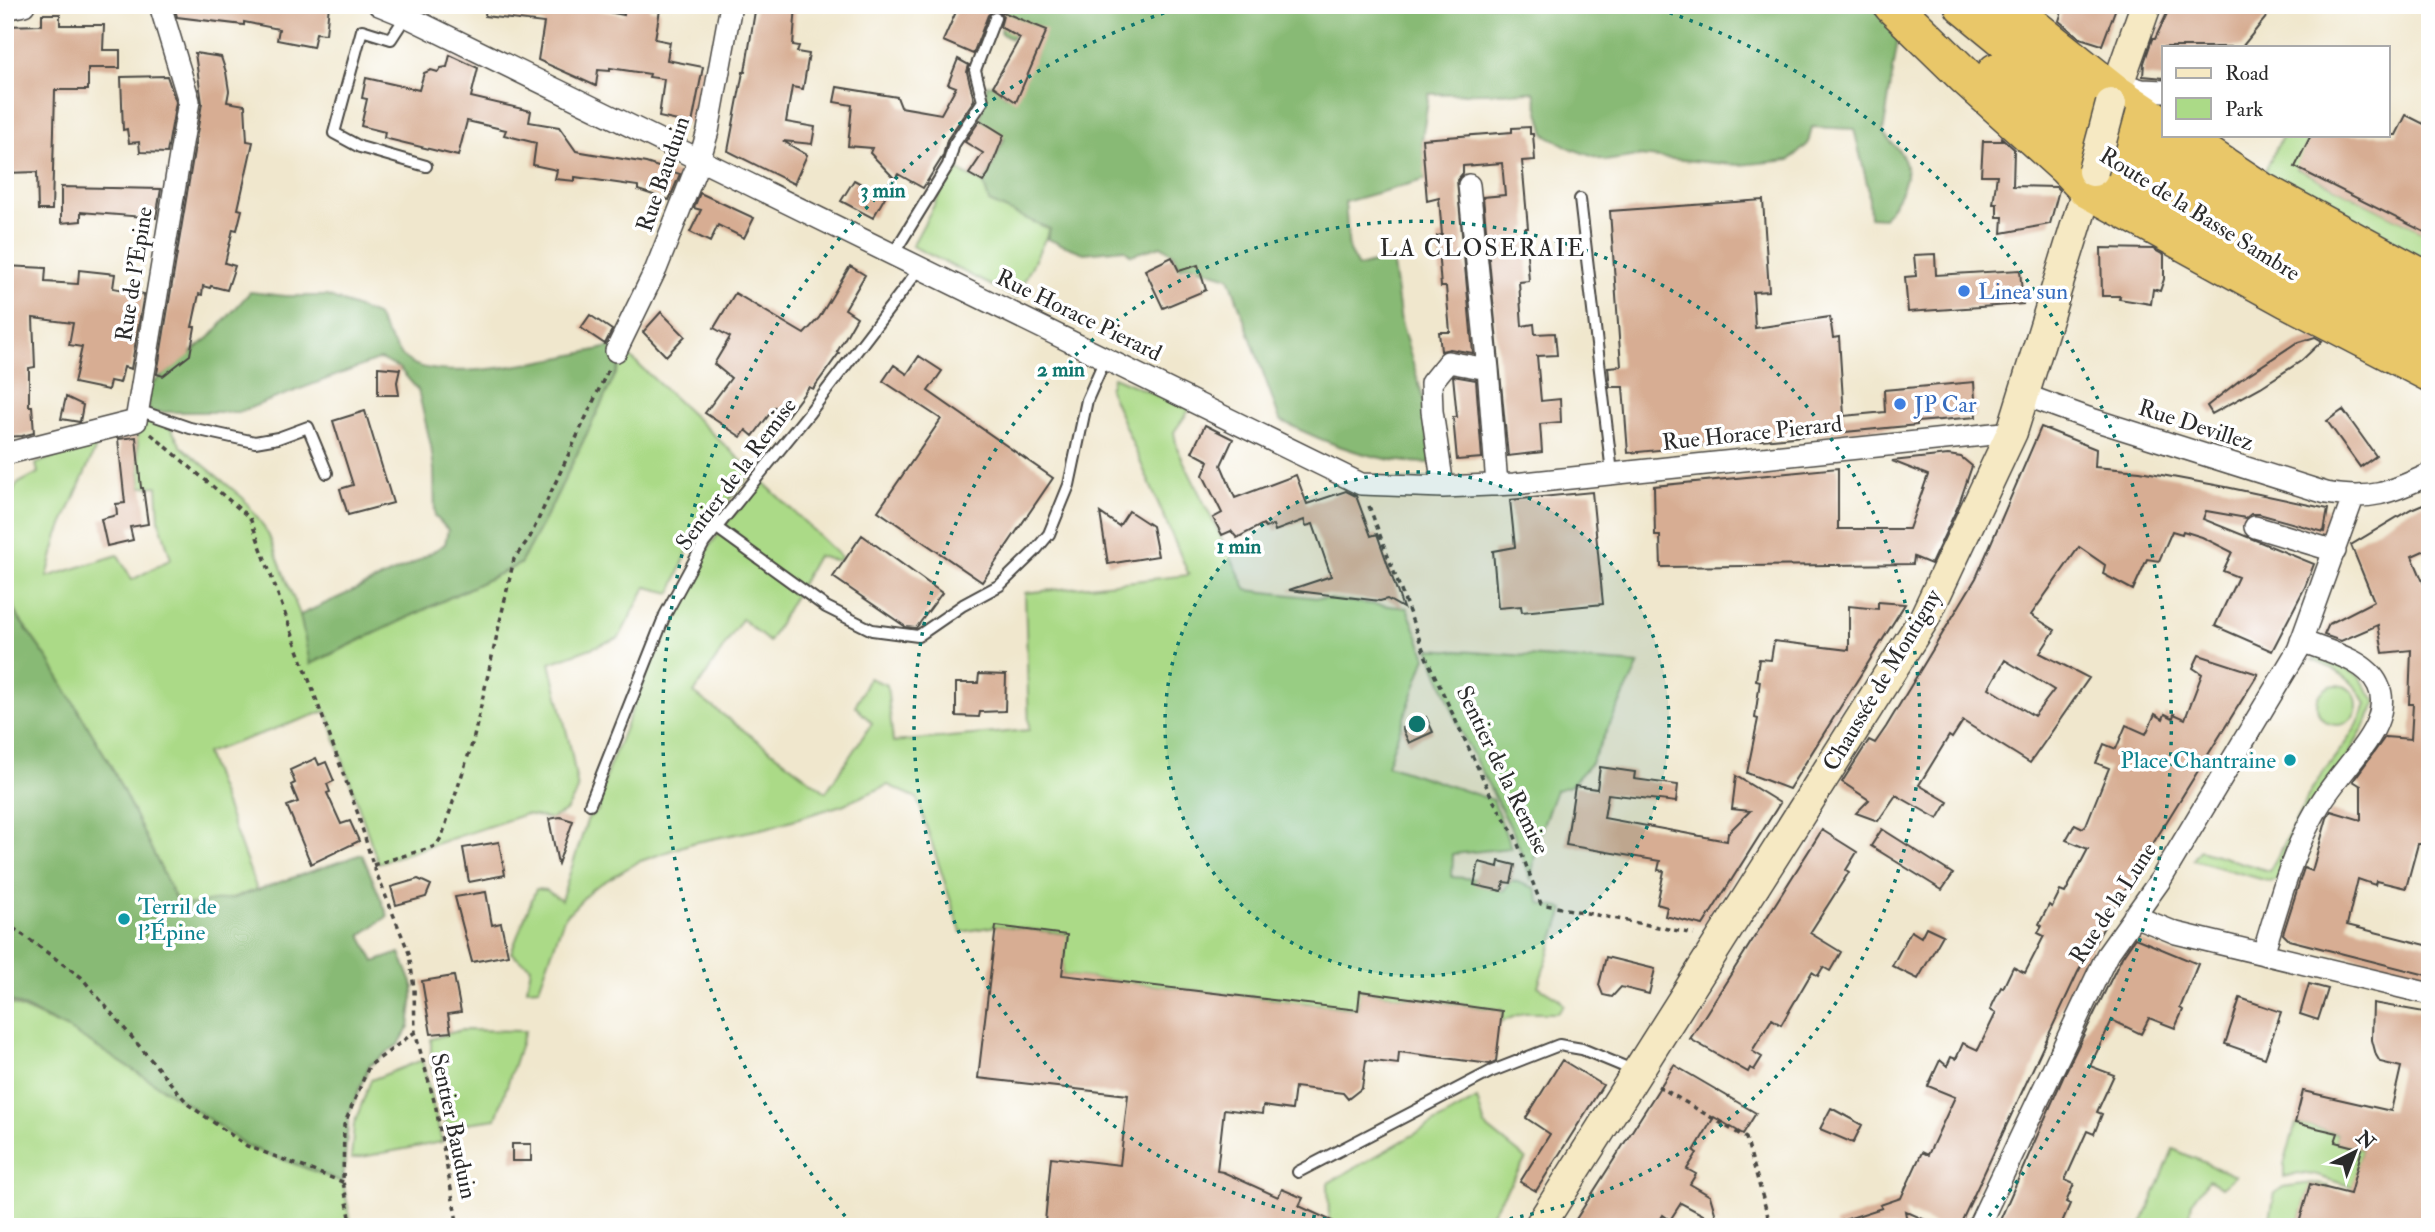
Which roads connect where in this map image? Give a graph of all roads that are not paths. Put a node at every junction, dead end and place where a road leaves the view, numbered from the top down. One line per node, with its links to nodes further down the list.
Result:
1 (24, 5): 10 (street)
2 (160, 5): 32 (street, Rue de l'Epine)
3 (379, 5): 11 (street, Rue Horace Pierard)
4 (731, 5): 17 (street, Rue Bauduin)
5 (1892, 5): 19 (highway)
6 (1923, 5): 26 (highway, Route de la Basse Sambre)
7 (1963, 5): 25 (highway, Route de la Basse Sambre)
8 (2005, 5): 14 (highway)
9 (2146, 5): 14 (main road, Chaussée de Montigny)
10 (5, 9)
11 (406, 16): 17 (street, Rue Horace Pierard); 18 (lane)
12 (995, 19): 22 (lane)
13 (2162, 90): 14 (street)
14 (2115, 93): 15 (highway); 19 (main road, Chaussée de Montigny, bridge)
15 (2162, 124)
16 (2179, 136): 24 (highway)
17 (699, 160): 22 (street, Rue Horace Pierard); 27 (street, Rue Bauduin)
18 (426, 166)
19 (2090, 180): 30 (highway); 31 (main road, Chaussée de Montigny)
20 (1469, 185): 29 (street)
21 (1580, 200): 36 (lane)
22 (894, 253): 23 (street, Rue Horace Pierard)
23 (920, 268): 28 (street, Rue Horace Pierard); 42 (lane, Sentier de la Remise)
24 (2430, 282)
25 (2430, 310)
26 (2430, 344)
27 (616, 351)
28 (1106, 357): 39 (street, Rue Horace Pierard); 42 (lane)
29 (1488, 369): 38 (street); 39 (street)
30 (2430, 373)
31 (2025, 396): 33 (main road, Chaussée de Montigny); 40 (street, Rue Devillez)
32 (137, 416): 34 (street); 35 (lane)
33 (2012, 432): 36 (street, Rue Horace Pierard); 49 (main road, Chaussée de Montigny)
34 (5, 454)
35 (327, 473)
36 (1612, 473): 38 (street, Rue Horace Pierard)
37 (2430, 474): 40 (street, Rue Devillez)
38 (1497, 485): 39 (street, Rue Horace Pierard)
39 (1443, 487)
40 (2353, 498): 43 (street)
41 (2255, 527): 43 (street)
42 (717, 528): 45 (lane, Sentier de la Remise)
43 (2334, 551): 44 (street, Rue de la Lune)
44 (2301, 640): 46 (street, Rue de la Lune); 47 (street)
45 (590, 804)
46 (2134, 916): 47 (street); 52 (street, Rue de la Lune)
47 (2255, 952): 48 (street)
48 (2430, 994)
49 (1635, 1072): 50 (lane); 51 (main road, Chaussée de Montigny)
50 (1298, 1172)
51 (1539, 1227)
52 (1978, 1227)

